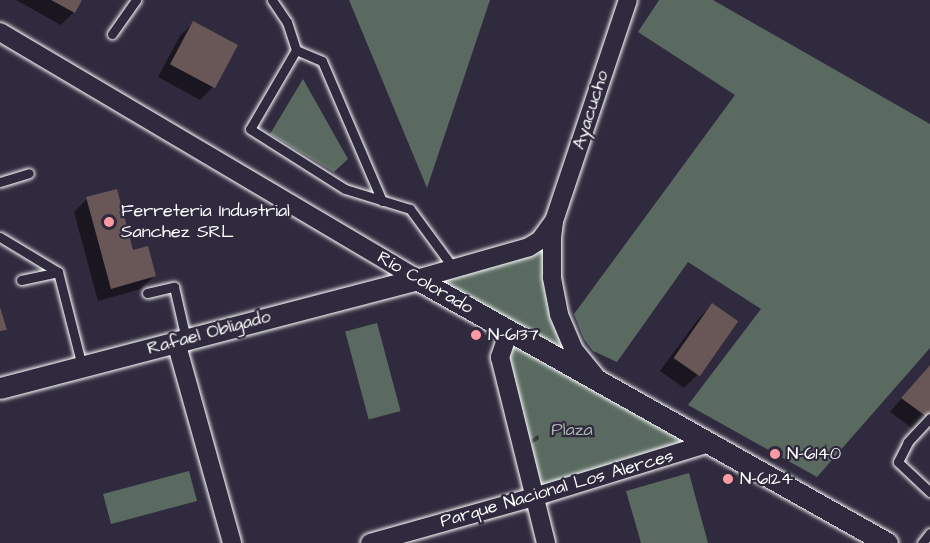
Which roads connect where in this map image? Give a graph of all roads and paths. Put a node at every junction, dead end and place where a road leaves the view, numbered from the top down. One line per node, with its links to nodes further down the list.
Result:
1 (136, 0): 5 (lane)
2 (272, 0): 6 (lane)
3 (628, 0): 10 (street, Ayacucho)
4 (0, 32): 14 (street, Río Colorado)
5 (112, 34)
6 (296, 50): 9 (lane); 9 (lane)
7 (29, 173): 8 (lane)
8 (0, 182)
9 (382, 201): 12 (lane)
10 (554, 220): 12 (street, Ayacucho); 20 (street, Ayacucho)
11 (0, 237): 13 (lane)
12 (454, 269): 14 (street, Ayacucho)
13 (58, 272): 15 (lane); 19 (lane)
14 (417, 279): 17 (street, Río Colorado); 18 (street, Rafael Obligado)
15 (21, 280)
16 (147, 293): 18 (lane)
17 (509, 331): 20 (street, Río Colorado); 25 (street)
18 (181, 341): 19 (street, Rafael Obligado); 27 (street)
19 (82, 366): 21 (street, Rafael Obligado)
20 (602, 382): 23 (street, Río Colorado)
21 (0, 388)
22 (930, 418): 24 (lane)
23 (710, 443): 25 (street, Parque Nacional Los Alerces); 30 (street, Río Colorado)
24 (930, 492)
25 (534, 497): 28 (street, Parque Nacional Los Alerces); 29 (street)
26 (930, 532): 31 (lane)
27 (232, 543)
28 (370, 543)
29 (546, 543)
30 (887, 543)
31 (922, 543)

